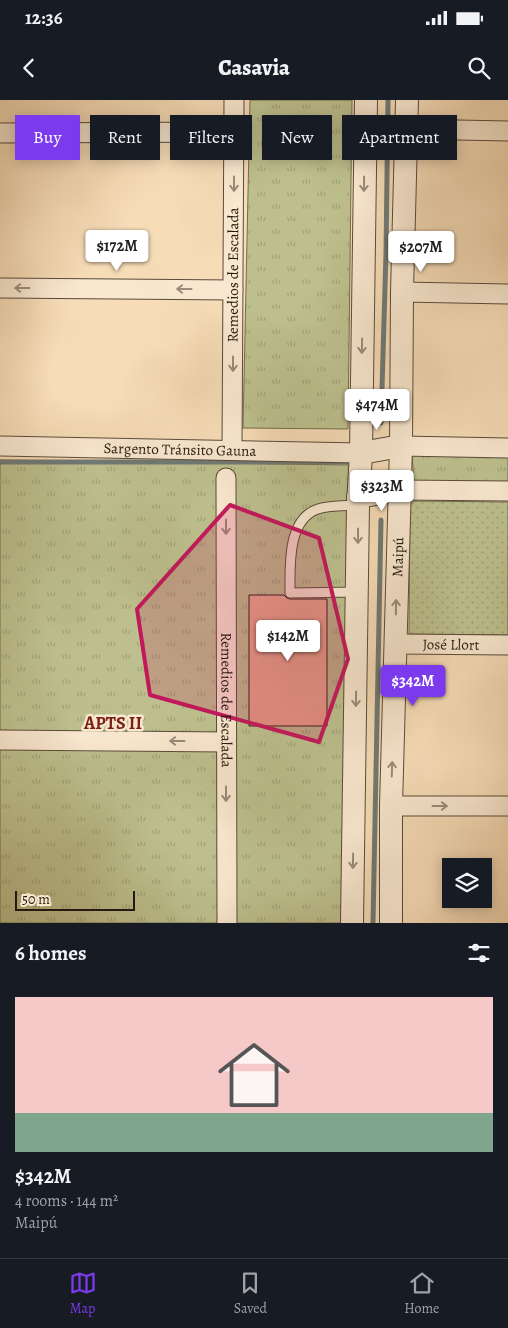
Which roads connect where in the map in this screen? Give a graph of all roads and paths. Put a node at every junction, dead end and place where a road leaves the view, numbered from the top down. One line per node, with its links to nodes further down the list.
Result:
1 (234, 100): 4 (street, Remedios de Escalada)
2 (366, 100): 20 (street, one-way to 20)
3 (407, 100): 5 (street, Maipú)
4 (234, 115)
5 (407, 115)
6 (457, 130): 7 (street)
7 (508, 131)
8 (0, 132): 9 (street)
9 (170, 132)
10 (234, 160): 13 (street, Remedios de Escalada, one-way to 13)
11 (406, 160): 14 (street, Maipú)
12 (0, 288): 13 (street, one-way to 12)
13 (233, 290): 19 (street, Remedios de Escalada, one-way to 19)
14 (402, 292): 15 (street); 17 (street, Maipú)
15 (508, 294)
16 (0, 446): 19 (street, Sargento Tránsito Gauna)
17 (401, 446): 18 (street); 20 (street); 22 (street, Maipú)
18 (508, 448)
19 (232, 450): 20 (street, Sargento Tránsito Gauna)
20 (360, 453): 24 (street)
21 (226, 478): 29 (street, Remedios de Escalada, one-way to 29)
22 (399, 490): 23 (street); 24 (street); 26 (street, Maipú, one-way to 22)
23 (508, 491)
24 (358, 501): 25 (street, one-way to 25); 25 (lane)
25 (358, 592): 33 (street, one-way to 33)
26 (395, 644): 27 (street, José Llort); 30 (street, Maipú, one-way to 26)
27 (508, 645)
28 (0, 740): 29 (street, one-way to 28)
29 (226, 742): 32 (street, Remedios de Escalada, one-way to 32)
30 (391, 806): 31 (street, one-way to 31); 34 (street, Maipú)
31 (508, 806)
32 (227, 923)
33 (352, 923)
34 (391, 923)

